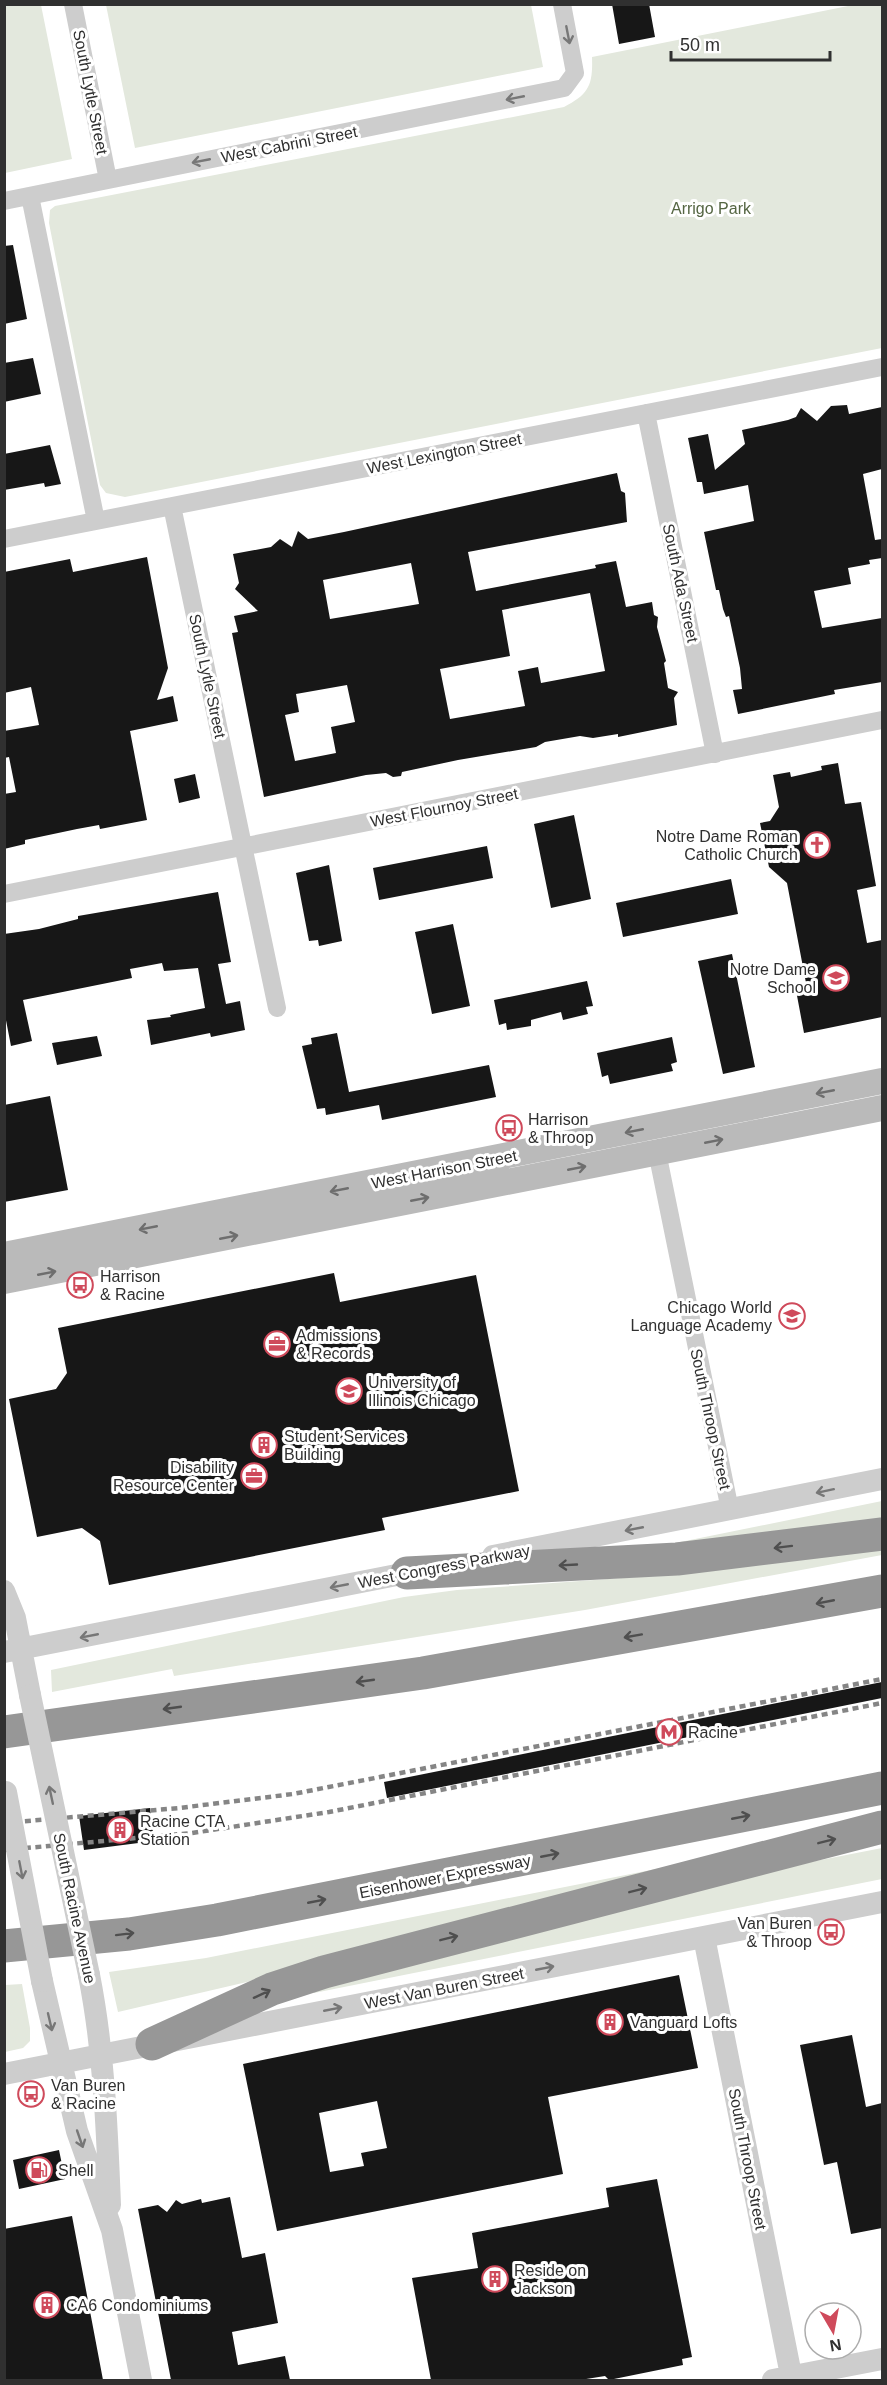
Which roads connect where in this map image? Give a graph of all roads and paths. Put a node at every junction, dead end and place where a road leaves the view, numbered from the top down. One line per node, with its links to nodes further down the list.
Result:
1 (73, 4): 3 (street, South Lytle Street)
2 (562, 4): 3 (street, West Cabrini Street, one-way to 3)
3 (108, 180): 4 (street, West Cabrini Street)
4 (30, 196): 5 (street, West Cabrini Street); 9 (street)
5 (4, 201)
6 (882, 367): 7 (street, West Lexington Street)
7 (646, 413): 8 (street, West Lexington Street); 12 (street, South Ada Street)
8 (172, 506): 9 (street, West Lexington Street); 13 (street, South Lytle Street)
9 (96, 521): 10 (street, West Lexington Street)
10 (4, 539)
11 (882, 720): 12 (street, West Flournoy Street)
12 (716, 754): 13 (street, West Flournoy Street)
13 (244, 846): 14 (street, West Flournoy Street); 15 (street, South Lytle Street)
14 (4, 894)
15 (277, 1008)
16 (882, 1081): 19 (main road, West Harrison Street, one-way to 19)
17 (882, 1108): 18 (main road, West Harrison Street, one-way to 17)
18 (657, 1152): 20 (main road, West Harrison Street, one-way to 18); 22 (street, South Throop Street)
19 (4, 1255)
20 (4, 1281)
21 (882, 1479): 22 (street, West Congress Parkway, one-way to 22)
22 (730, 1510): 24 (street, West Congress Parkway, one-way to 24)
23 (882, 1534): 24 (highway, one-way to 24)
24 (407, 1573): 27 (street, West Congress Parkway, one-way to 27)
25 (4, 1591): 27 (street, South Racine Avenue)
26 (882, 1591): 28 (highway, one-way to 28)
27 (13, 1651): 36 (street, South Racine Avenue, one-way to 27, bridge)
28 (4, 1732)
29 (4, 1786): 37 (street, South Racine Avenue, one-way to 37, bridge)
30 (882, 1788): 34 (highway, Eisenhower Expressway, one-way to 30)
31 (882, 1827): 35 (highway, one-way to 31)
32 (882, 1902): 33 (street, West Van Buren Street)
33 (704, 1937): 35 (street, West Van Buren Street, one-way to 33); 41 (street, South Throop Street)
34 (4, 1946)
35 (152, 2044): 36 (street, West Van Buren Street)
36 (101, 2054): 37 (street, West Van Buren Street); 39 (street, South Racine Avenue)
37 (61, 2062): 38 (street, West Van Buren Street); 39 (street, South Racine Avenue, one-way to 39)
38 (4, 2074)
39 (112, 2230): 42 (street, South Racine Avenue)
40 (882, 2359): 41 (street)
41 (785, 2379)
42 (141, 2380)

